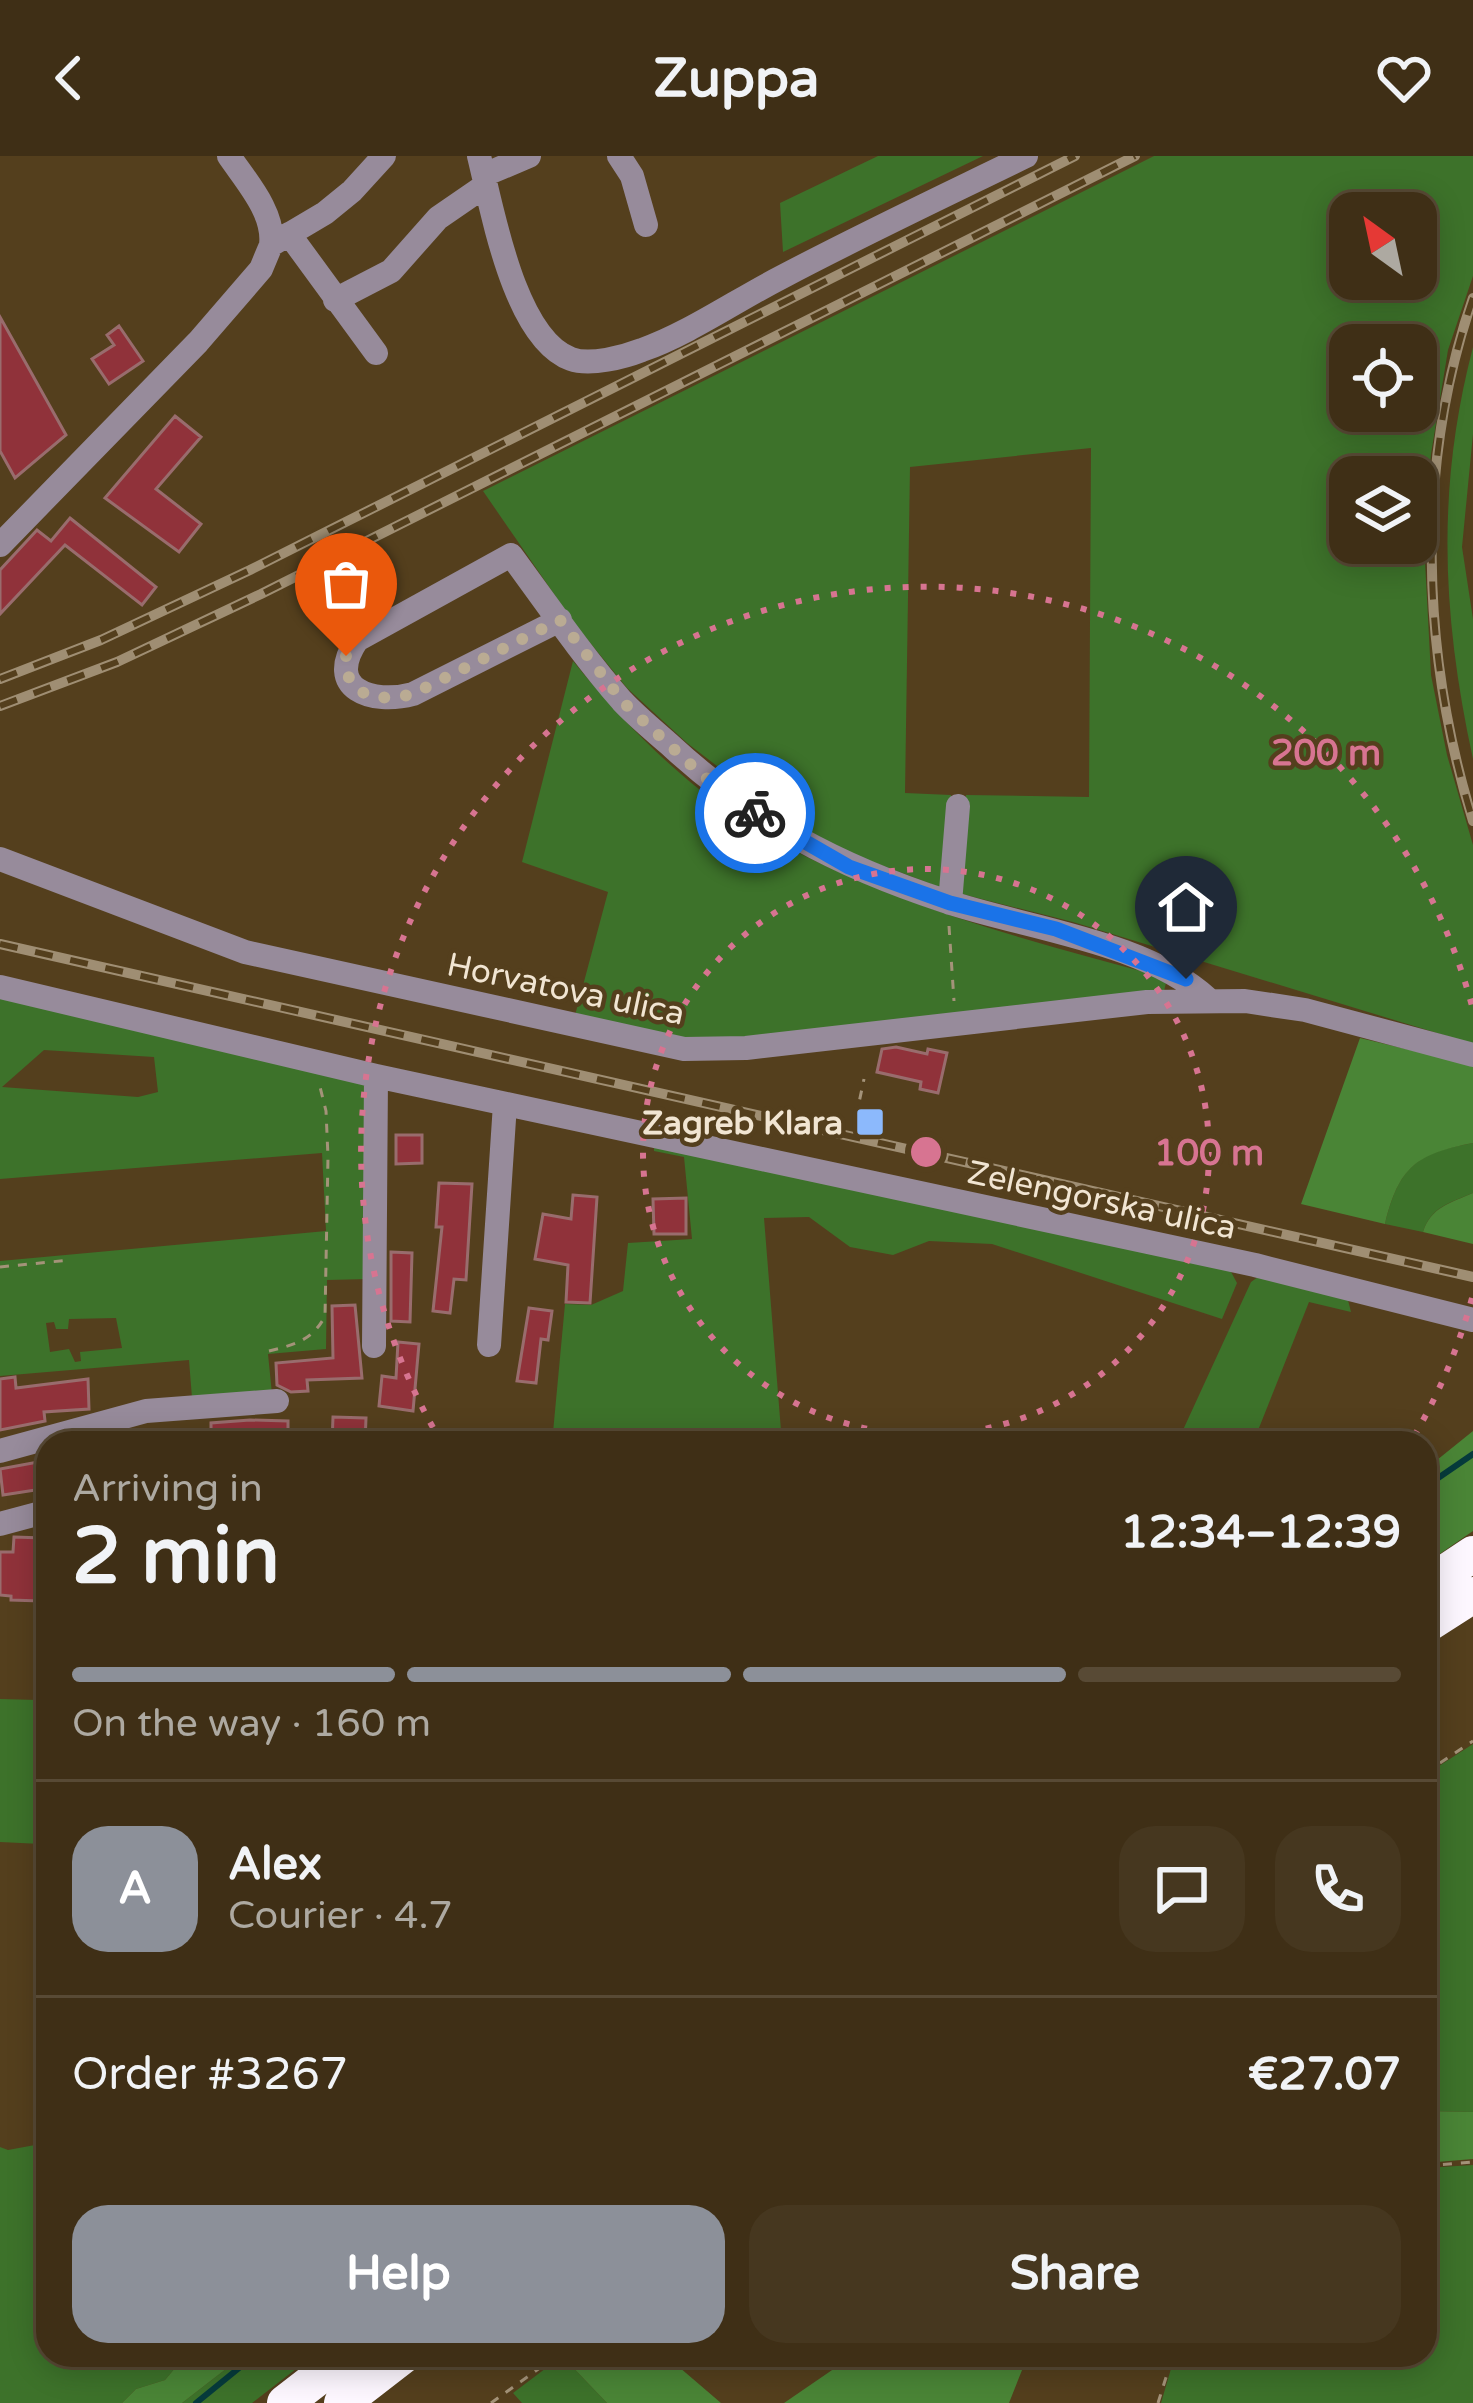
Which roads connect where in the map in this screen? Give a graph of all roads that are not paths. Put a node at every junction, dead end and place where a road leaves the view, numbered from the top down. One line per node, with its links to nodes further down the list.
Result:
1 (229, 156): 8 (street)
2 (384, 156): 8 (street)
3 (529, 156): 6 (street)
4 (619, 156): 7 (street)
5 (1026, 156): 6 (street)
6 (483, 172): 9 (street)
7 (646, 225)
8 (280, 239): 9 (street); 11 (street)
9 (335, 300): 10 (street)
10 (376, 353)
11 (0, 545)
12 (560, 620): 12 (street, Horvatova ulica); 15 (street, Horvatova ulica)
13 (958, 806): 15 (street)
14 (0, 860): 17 (street, Horvatova ulica)
15 (950, 903): 17 (street, Horvatova ulica)
16 (0, 987): 19 (street, Zelengorska ulica)
17 (1208, 999): 18 (street, Horvatova ulica)
18 (1473, 1054)
19 (376, 1076): 20 (street, Zelengorska ulica); 23 (street)
20 (505, 1104): 21 (street, Zelengorska ulica); 22 (street)
21 (1473, 1320)
22 (489, 1345)
23 (374, 1346)
24 (277, 1401): 25 (street)
25 (73, 1431)
26 (36, 1441): 27 (street)
27 (0, 1451)
28 (36, 1514): 29 (street)
29 (0, 1525)
30 (1473, 1555): 31 (highway)
31 (1437, 1578)
32 (1473, 1595): 33 (highway)
33 (1437, 1618)
34 (331, 2367): 36 (highway)
35 (388, 2367): 37 (highway)
36 (285, 2403)
37 (342, 2403)

